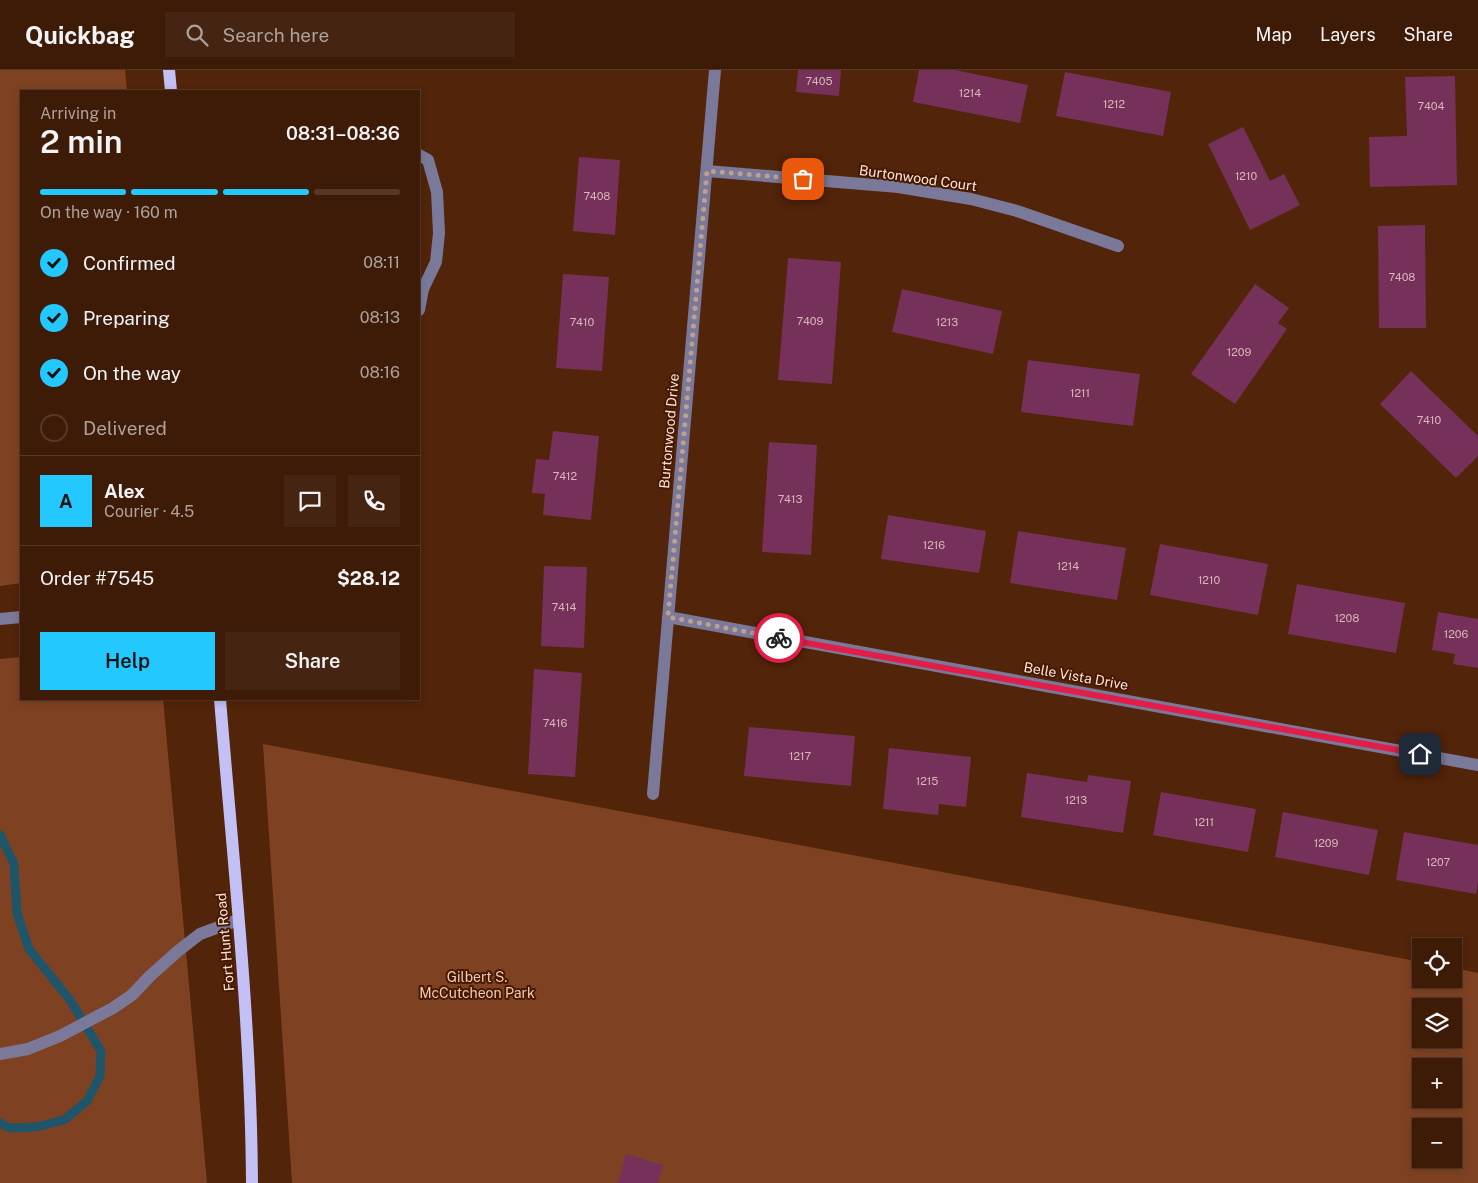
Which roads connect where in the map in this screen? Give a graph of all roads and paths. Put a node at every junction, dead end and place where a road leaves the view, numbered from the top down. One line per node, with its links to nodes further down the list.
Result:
1 (169, 70): 3 (main road)
2 (715, 70): 5 (street, Burtonwood Drive)
3 (171, 90)
4 (420, 156): 7 (street)
5 (707, 171): 6 (street, Burtonwood Court); 9 (street, Burtonwood Drive)
6 (1118, 246)
7 (420, 305)
8 (20, 617): 10 (street)
9 (668, 617): 12 (street, Belle Vista Drive); 13 (street, Burtonwood Drive)
10 (0, 618)
11 (220, 700): 14 (main road, Fort Hunt Road)
12 (1478, 765)
13 (653, 794)
14 (238, 920): 15 (street); 16 (main road, Fort Hunt Road)
15 (0, 1054)
16 (252, 1183)

